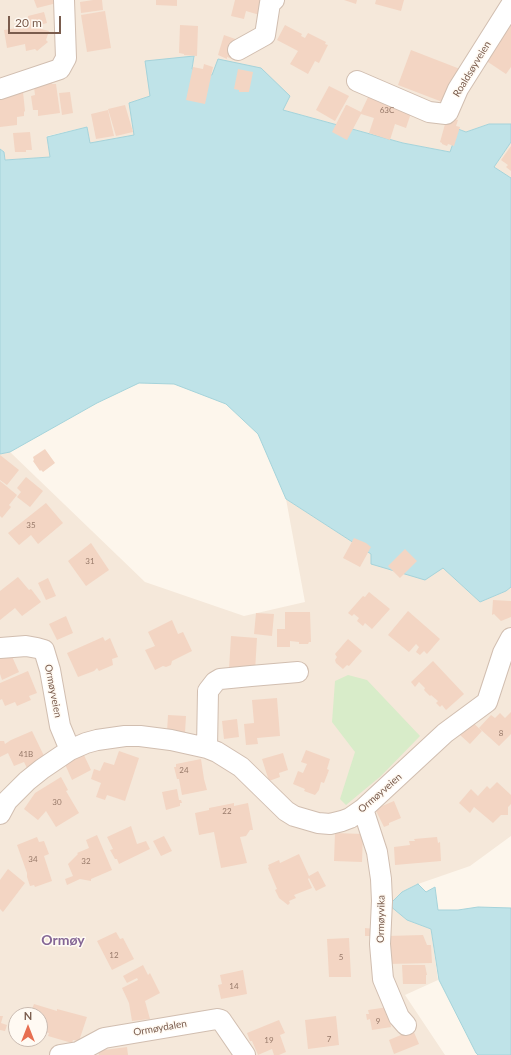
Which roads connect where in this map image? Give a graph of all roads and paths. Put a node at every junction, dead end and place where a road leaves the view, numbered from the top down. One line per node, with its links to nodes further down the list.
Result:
1 (64, 0): 7 (street)
2 (274, 0): 5 (street)
3 (505, 0): 4 (street, Roaldsøyveien)
4 (511, 4): 6 (street, Roaldsøyveien)
5 (238, 50)
6 (357, 81)
7 (0, 88)
8 (511, 638): 14 (street, Ormøyveien)
9 (0, 648): 12 (street, Ormøyveien)
10 (298, 672): 11 (street)
11 (207, 748): 12 (street, Ormøyveien); 14 (street, Ormøyveien)
12 (70, 750): 13 (street, Ormøyveien)
13 (2, 805)
14 (364, 809): 15 (street, Ormøyvika)
15 (406, 1025)
16 (60, 1055): 17 (street, Ormøydalen)
17 (245, 1055)

